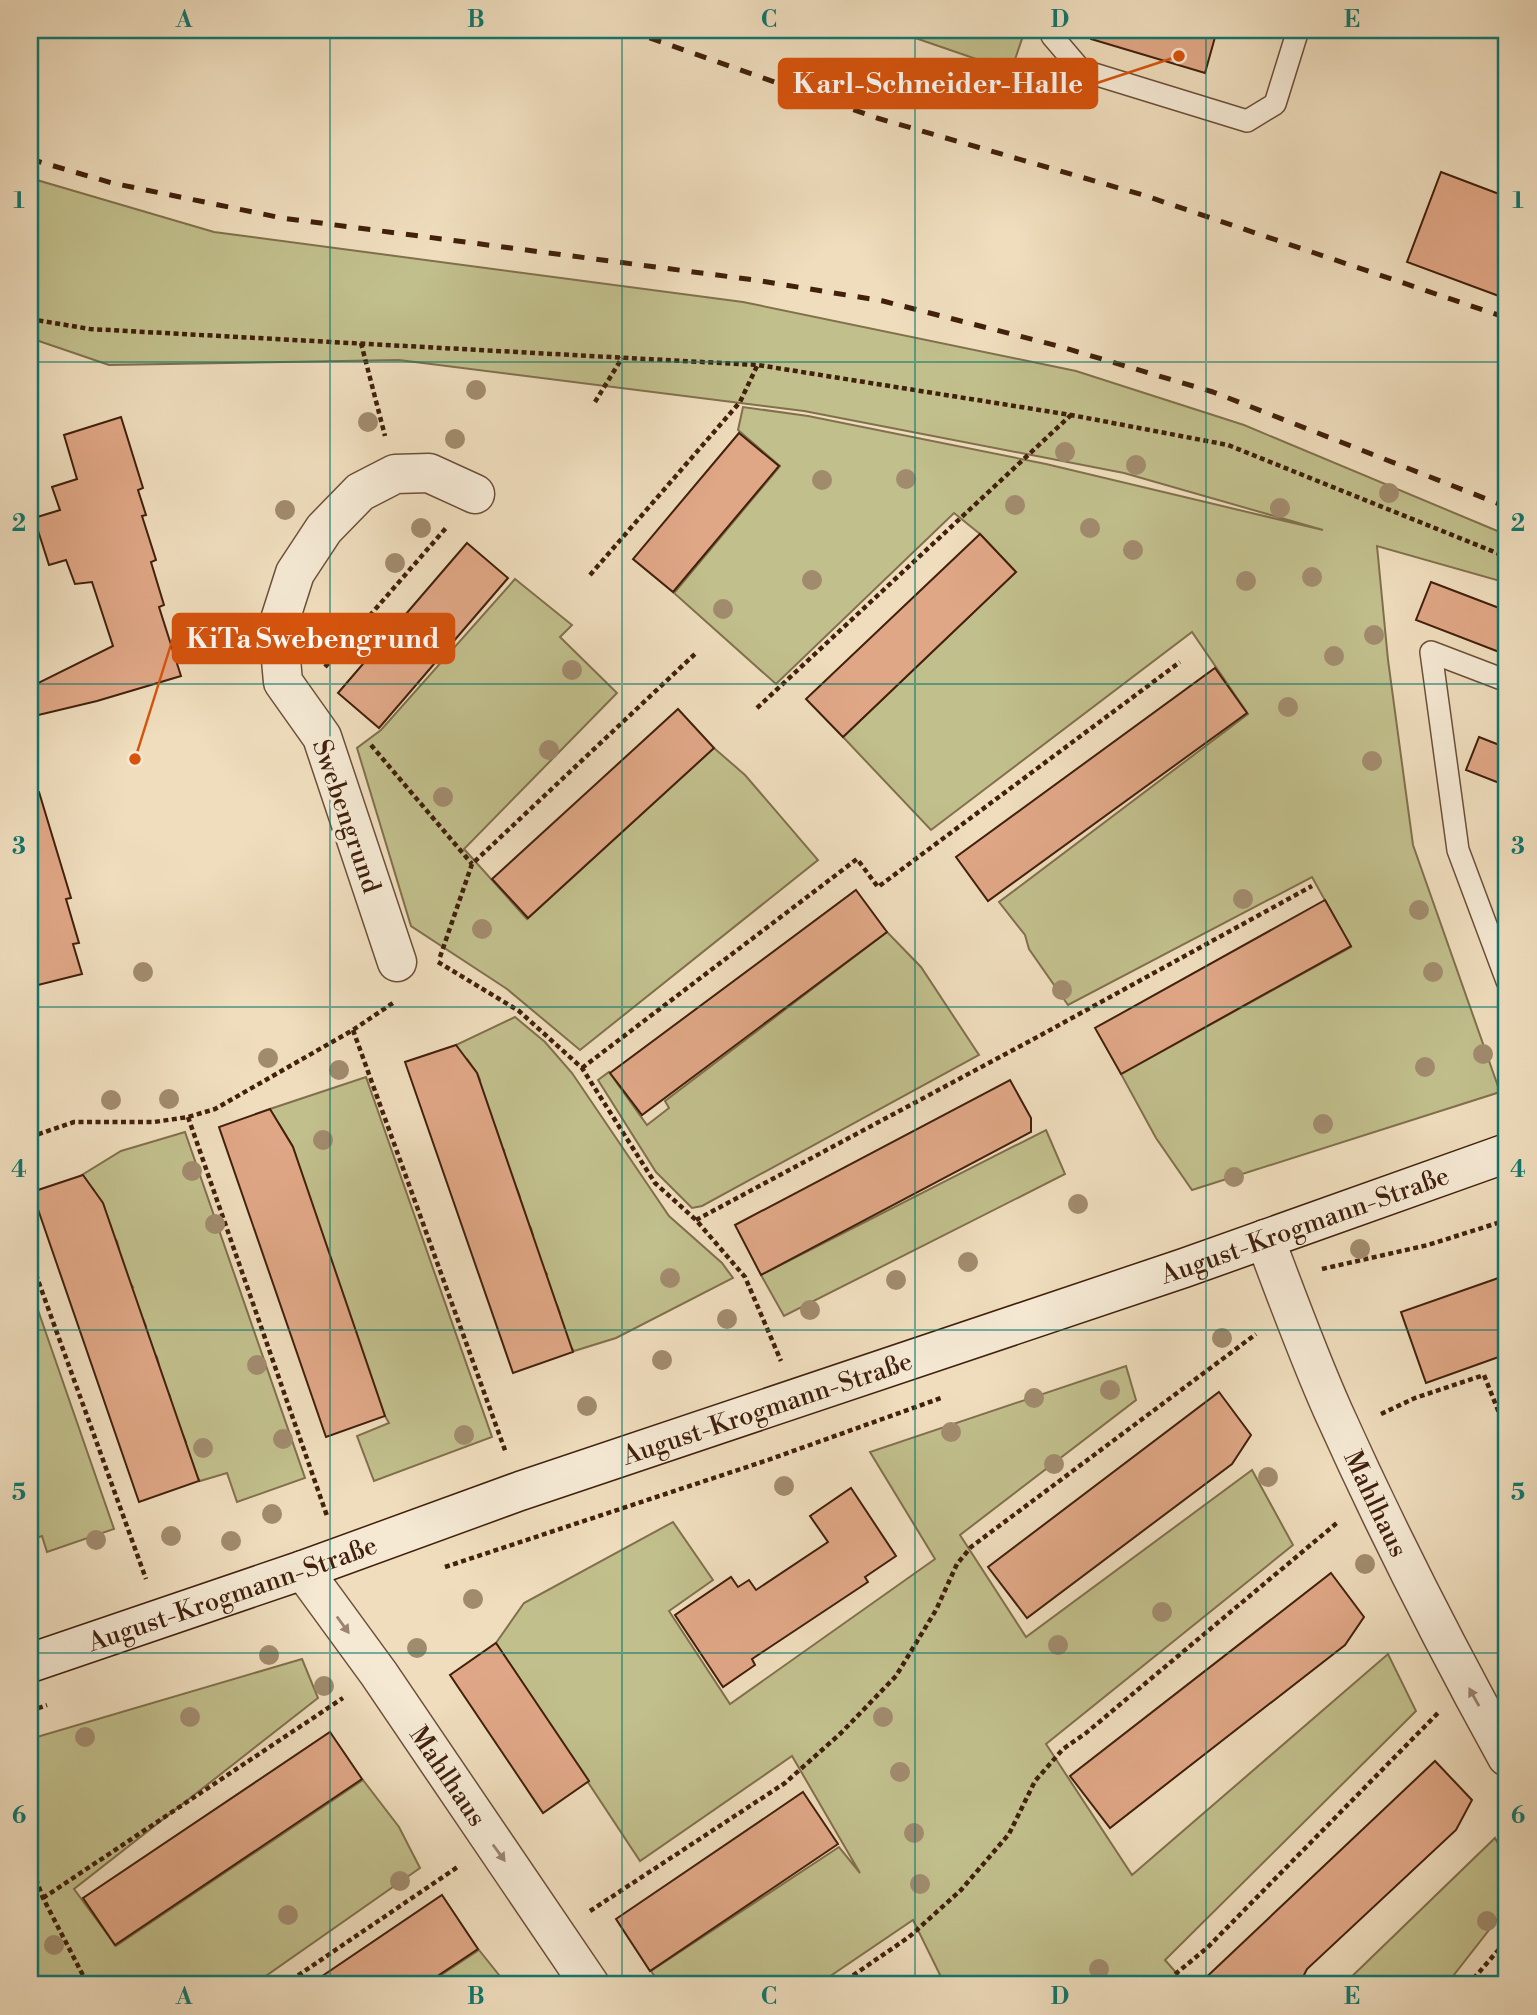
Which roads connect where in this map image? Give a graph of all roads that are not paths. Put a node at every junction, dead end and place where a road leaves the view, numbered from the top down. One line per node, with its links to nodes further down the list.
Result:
1 (1052, 30): 2 (lane)
2 (1298, 30)
3 (475, 494): 5 (street, Swebengrund)
4 (1507, 681): 6 (lane)
5 (414, 966)
6 (1507, 981)
7 (1507, 1153): 8 (street, August-Krogmann-Straße)
8 (1265, 1239): 9 (street, August-Krogmann-Straße); 11 (street, Mahlhaus, one-way to 8)
9 (303, 1570): 10 (street, August-Krogmann-Straße); 12 (street, Mahlhaus, one-way to 12)
10 (30, 1662)
11 (1507, 1757)
12 (590, 1985)

